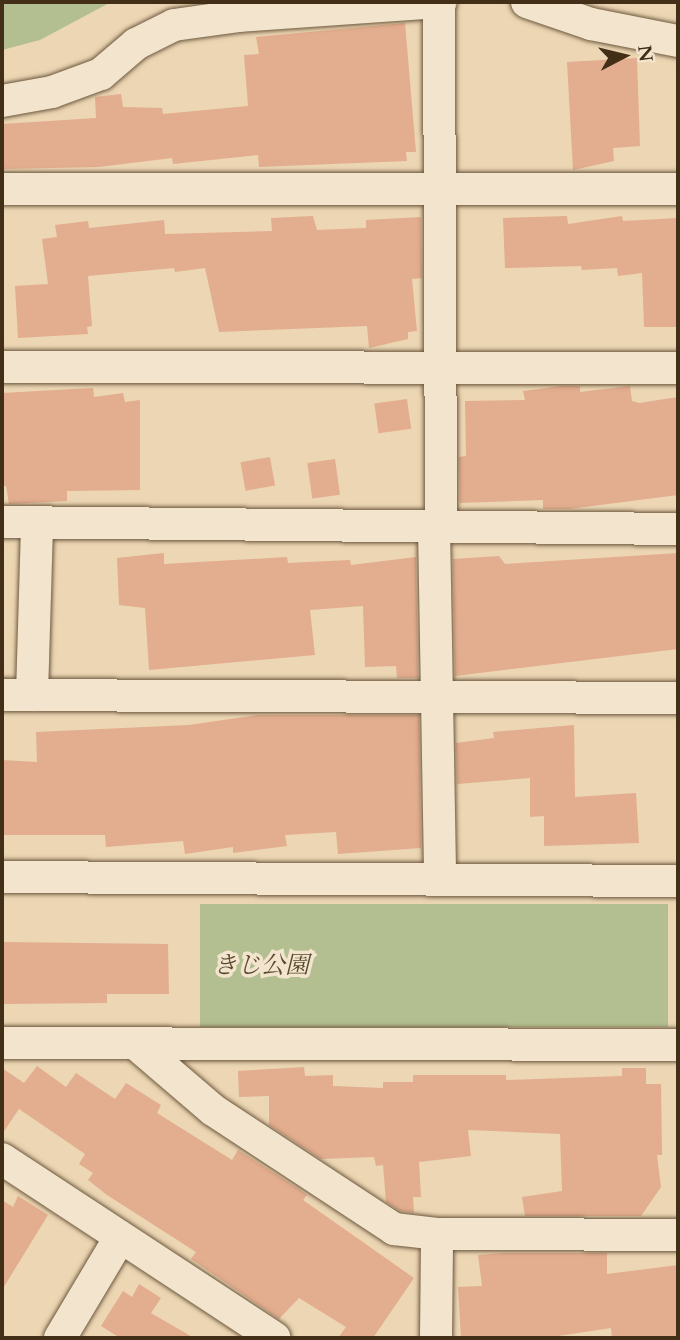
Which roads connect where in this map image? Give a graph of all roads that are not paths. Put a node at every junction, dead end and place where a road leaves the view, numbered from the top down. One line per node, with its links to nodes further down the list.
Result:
1 (440, 2): 4 (street); 5 (street)
2 (527, 2): 3 (street)
3 (678, 41)
4 (2, 101)
5 (440, 187): 6 (street); 7 (street); 8 (street)
6 (2, 189)
7 (678, 189)
8 (441, 366): 9 (street); 10 (street); 13 (street)
9 (2, 367)
10 (678, 368)
11 (2, 522): 12 (street)
12 (37, 523): 13 (street); 15 (street)
13 (437, 527): 14 (street); 16 (street)
14 (678, 529)
15 (17, 695): 16 (street)
16 (438, 697): 17 (street); 19 (street)
17 (678, 698)
18 (2, 877): 19 (street)
19 (440, 880): 20 (street)
20 (678, 881)
21 (2, 1044): 22 (street)
22 (136, 1044): 23 (street); 25 (street)
23 (678, 1045)
24 (2, 1158): 27 (street)
25 (437, 1234): 26 (street); 30 (street)
26 (678, 1235)
27 (120, 1238): 28 (street); 29 (street)
28 (60, 1338)
29 (274, 1338)
30 (436, 1338)

